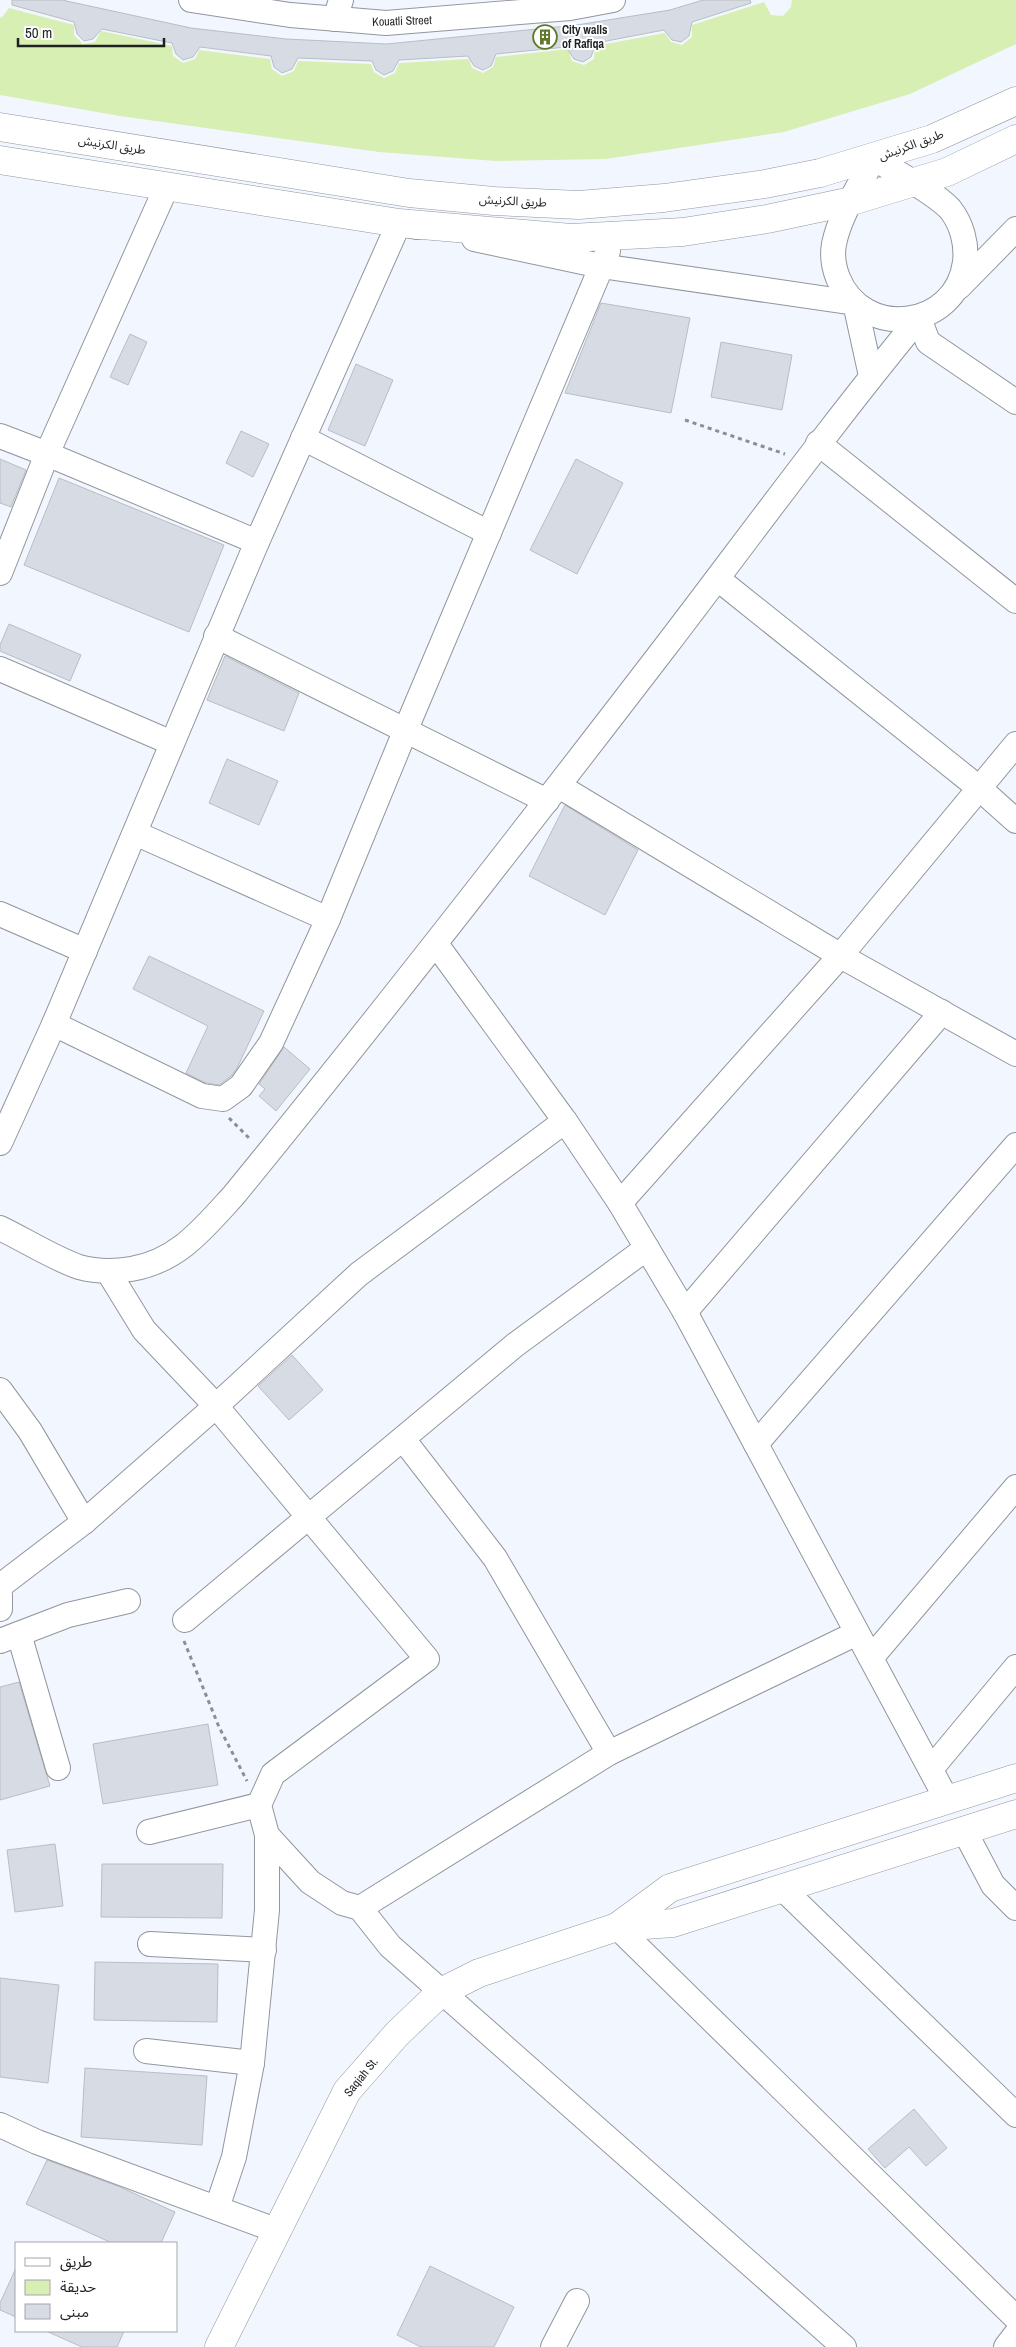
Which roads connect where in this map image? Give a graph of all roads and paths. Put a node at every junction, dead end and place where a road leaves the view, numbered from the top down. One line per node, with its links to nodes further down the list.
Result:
1 (191, 0): 4 (street, Kouatli Street)
2 (613, 0): 3 (street, Kouatli Street)
3 (519, 7): 4 (street, Kouatli Street)
4 (338, 10)
5 (1016, 101): 8 (main road, طريق الكرنيش)
6 (0, 127): 8 (main road, طريق الكرنيش)
7 (1016, 139): 10 (main road)
8 (874, 158): 10 (street); 12 (street)
9 (0, 160): 11 (main road)
10 (913, 184): 12 (main road); 17 (street)
11 (166, 188): 13 (main road); 26 (street)
12 (852, 201): 15 (main road); 18 (street)
13 (399, 223): 15 (main road); 16 (street); 24 (street)
14 (1016, 229): 17 (street)
15 (615, 236): 16 (street)
16 (601, 266): 18 (street); 27 (street)
17 (954, 292): 19 (street)
18 (855, 303): 19 (street); 20 (street)
19 (919, 318): 20 (street); 21 (street)
20 (871, 376): 25 (street)
21 (1016, 402)
22 (685, 420): 25 (path)
23 (0, 436): 26 (street)
24 (303, 438): 27 (street); 28 (street)
25 (811, 452): 30 (street); 31 (street)
26 (47, 454): 28 (street); 29 (street)
27 (489, 533): 34 (street)
28 (257, 542): 32 (street)
29 (0, 573)
30 (718, 578): 37 (street); 38 (street)
31 (1016, 601)
32 (216, 636): 34 (street); 35 (street)
33 (0, 669): 35 (street)
34 (406, 729): 38 (street); 42 (street)
35 (172, 743): 40 (street)
36 (1016, 744): 37 (street)
37 (980, 788): 39 (street); 45 (street)
38 (553, 793): 43 (street); 45 (street)
39 (1016, 821)
40 (135, 833): 42 (street); 44 (street)
41 (0, 914): 44 (street)
42 (328, 919): 49 (street)
43 (436, 944): 50 (street); 53 (street)
44 (85, 951): 47 (street)
45 (840, 955): 46 (street); 54 (street)
46 (942, 1012): 48 (street); 58 (street)
47 (54, 1024): 49 (street); 51 (street)
48 (1016, 1054)
49 (223, 1099): 53 (path)
50 (565, 1121): 54 (street); 60 (street)
51 (0, 1143)
52 (1016, 1145): 62 (street)
53 (266, 1156): 57 (street)
54 (620, 1204): 56 (street)
55 (0, 1228): 57 (street)
56 (647, 1248): 58 (street); 61 (street)
57 (109, 1273): 60 (street)
58 (685, 1312): 62 (street)
59 (0, 1390): 65 (street)
60 (216, 1406): 64 (street); 65 (street)
61 (403, 1439): 64 (street); 75 (street)
62 (756, 1444): 71 (street)
63 (1016, 1487): 73 (street)
64 (308, 1517): 70 (street); 80 (street)
65 (84, 1522): 66 (street)
66 (0, 1586)
67 (0, 1595): 69 (street)
68 (128, 1601): 72 (street)
69 (0, 1609)
70 (185, 1620): 80 (path)
71 (857, 1633): 73 (street); 75 (street)
72 (5, 1638): 76 (street)
73 (871, 1658): 77 (street)
74 (1016, 1667): 77 (street)
75 (609, 1753): 86 (street)
76 (58, 1768)
77 (930, 1769): 79 (street)
78 (1016, 1778): 79 (main road)
79 (947, 1800): 88 (main road)
80 (259, 1805): 83 (street); 84 (street)
81 (1016, 1814): 82 (main road)
82 (964, 1830): 85 (main road); 87 (street)
83 (149, 1832)
84 (267, 1836): 86 (street); 90 (street)
85 (782, 1888): 88 (main road); 94 (street)
86 (360, 1908): 91 (street)
87 (1016, 1908)
88 (618, 1927): 91 (main road, Saqiah St.); 99 (street)
89 (150, 1944): 90 (street)
90 (264, 1950): 93 (street)
91 (441, 1992): 97 (main road, Saqiah St.); 103 (street)
92 (146, 2051): 93 (street)
93 (252, 2064): 96 (street)
94 (1016, 2115)
95 (0, 2125): 96 (street)
96 (216, 2208): 97 (street)
97 (278, 2231): 101 (main road, Saqiah St.)
98 (577, 2301): 102 (street)
99 (1016, 2318)
100 (1016, 2334): 104 (street)
101 (219, 2347)
102 (553, 2347)
103 (844, 2347)
104 (1006, 2347)

